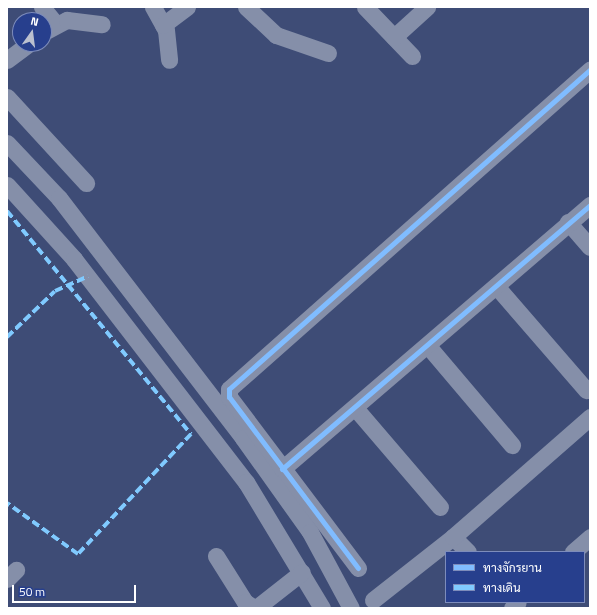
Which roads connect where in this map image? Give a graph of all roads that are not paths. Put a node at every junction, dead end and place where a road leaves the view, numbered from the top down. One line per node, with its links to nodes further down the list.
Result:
1 (153, 7): 7 (street)
2 (187, 7): 7 (street)
3 (246, 7): 11 (street)
4 (365, 7): 9 (street)
5 (427, 7): 9 (street)
6 (102, 24): 8 (street)
7 (163, 25): 14 (street)
8 (52, 27)
9 (394, 37): 12 (street)
10 (18, 52): 13 (street)
11 (328, 53)
12 (412, 56)
13 (7, 60)
14 (169, 60)
15 (590, 70): 29 (street)
16 (7, 97): 18 (street)
17 (7, 143): 41 (street)
18 (86, 183)
19 (7, 185): 37 (street)
20 (590, 205): 21 (street)
21 (568, 222): 22 (street); 23 (street)
22 (590, 247)
23 (496, 286): 24 (street); 25 (street)
24 (428, 346): 26 (street); 28 (street)
25 (586, 390)
26 (356, 409): 29 (street); 30 (street)
27 (590, 417): 31 (street)
28 (512, 445)
29 (282, 469): 36 (street)
30 (440, 507)
31 (453, 536): 33 (street); 38 (street)
32 (590, 537): 34 (street)
33 (467, 551)
34 (574, 551)
35 (216, 556): 39 (street)
36 (358, 568)
37 (302, 572): 39 (street); 40 (street)
38 (373, 600)
39 (255, 608)
40 (322, 608)
41 (351, 608)

